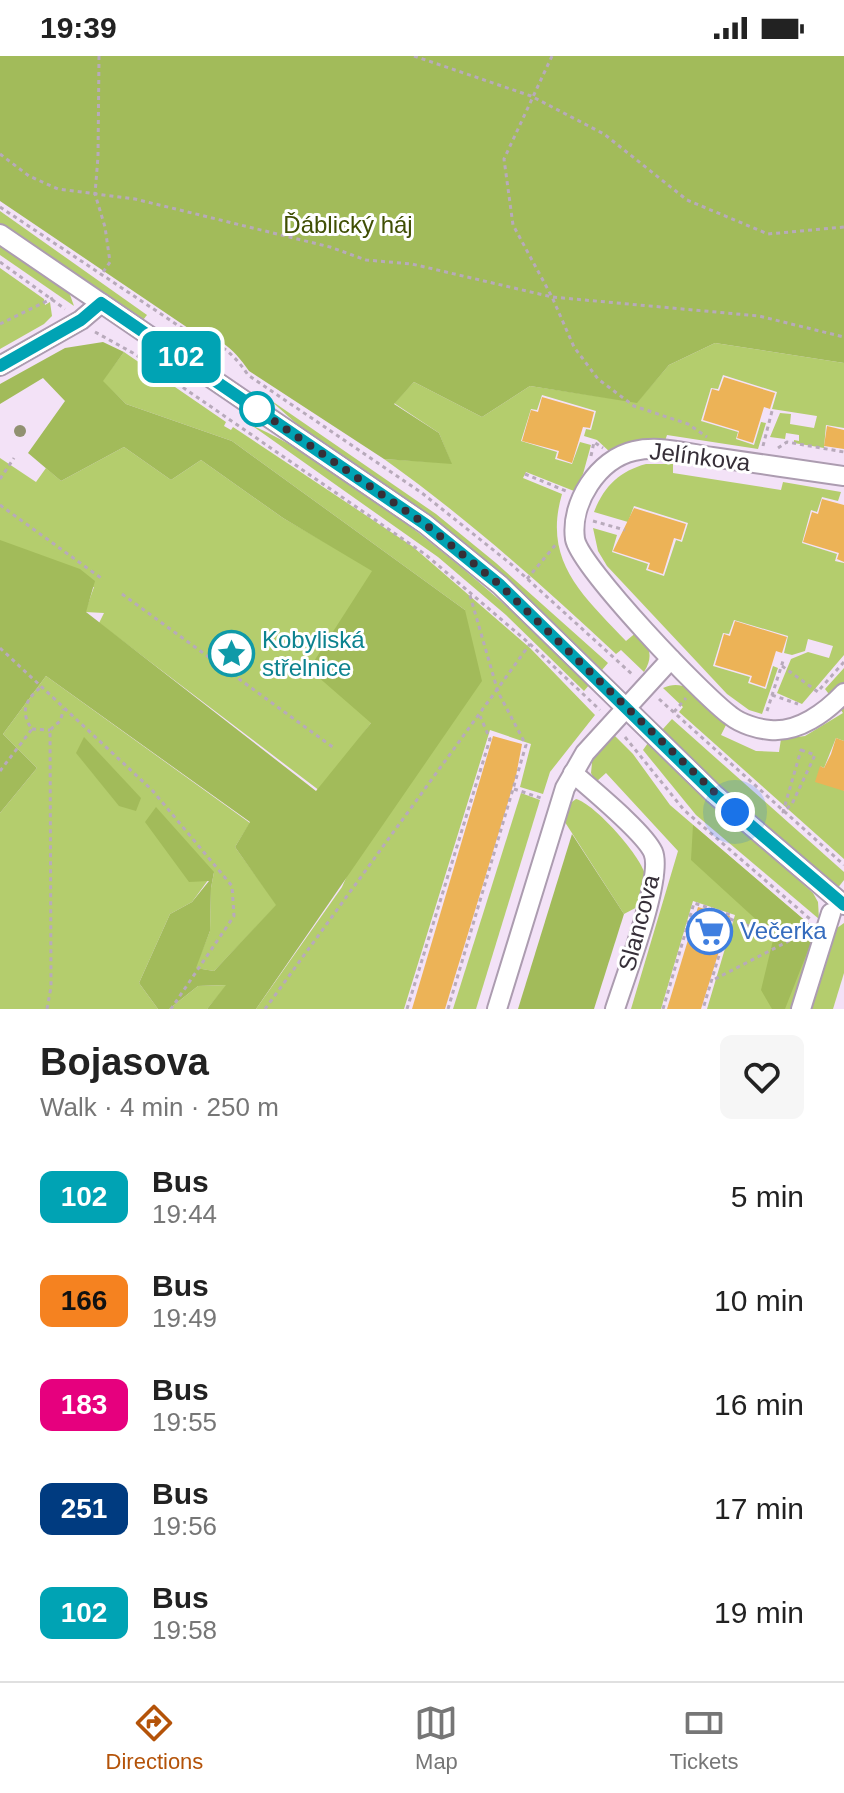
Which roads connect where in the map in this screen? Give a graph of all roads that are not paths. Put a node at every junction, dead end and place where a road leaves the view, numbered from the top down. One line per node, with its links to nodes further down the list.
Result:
1 (0, 234): 2 (street)
2 (101, 303): 3 (street); 7 (street)
3 (0, 366)
4 (844, 476): 5 (street, Jelínkova)
5 (671, 659): 6 (street, Jelínkova); 7 (street)
6 (844, 693)
7 (627, 708): 8 (street); 9 (street)
8 (573, 773): 10 (street); 11 (street, Slancova)
9 (837, 909): 12 (street)
10 (497, 1009)
11 (615, 1009)
12 (801, 1009)

